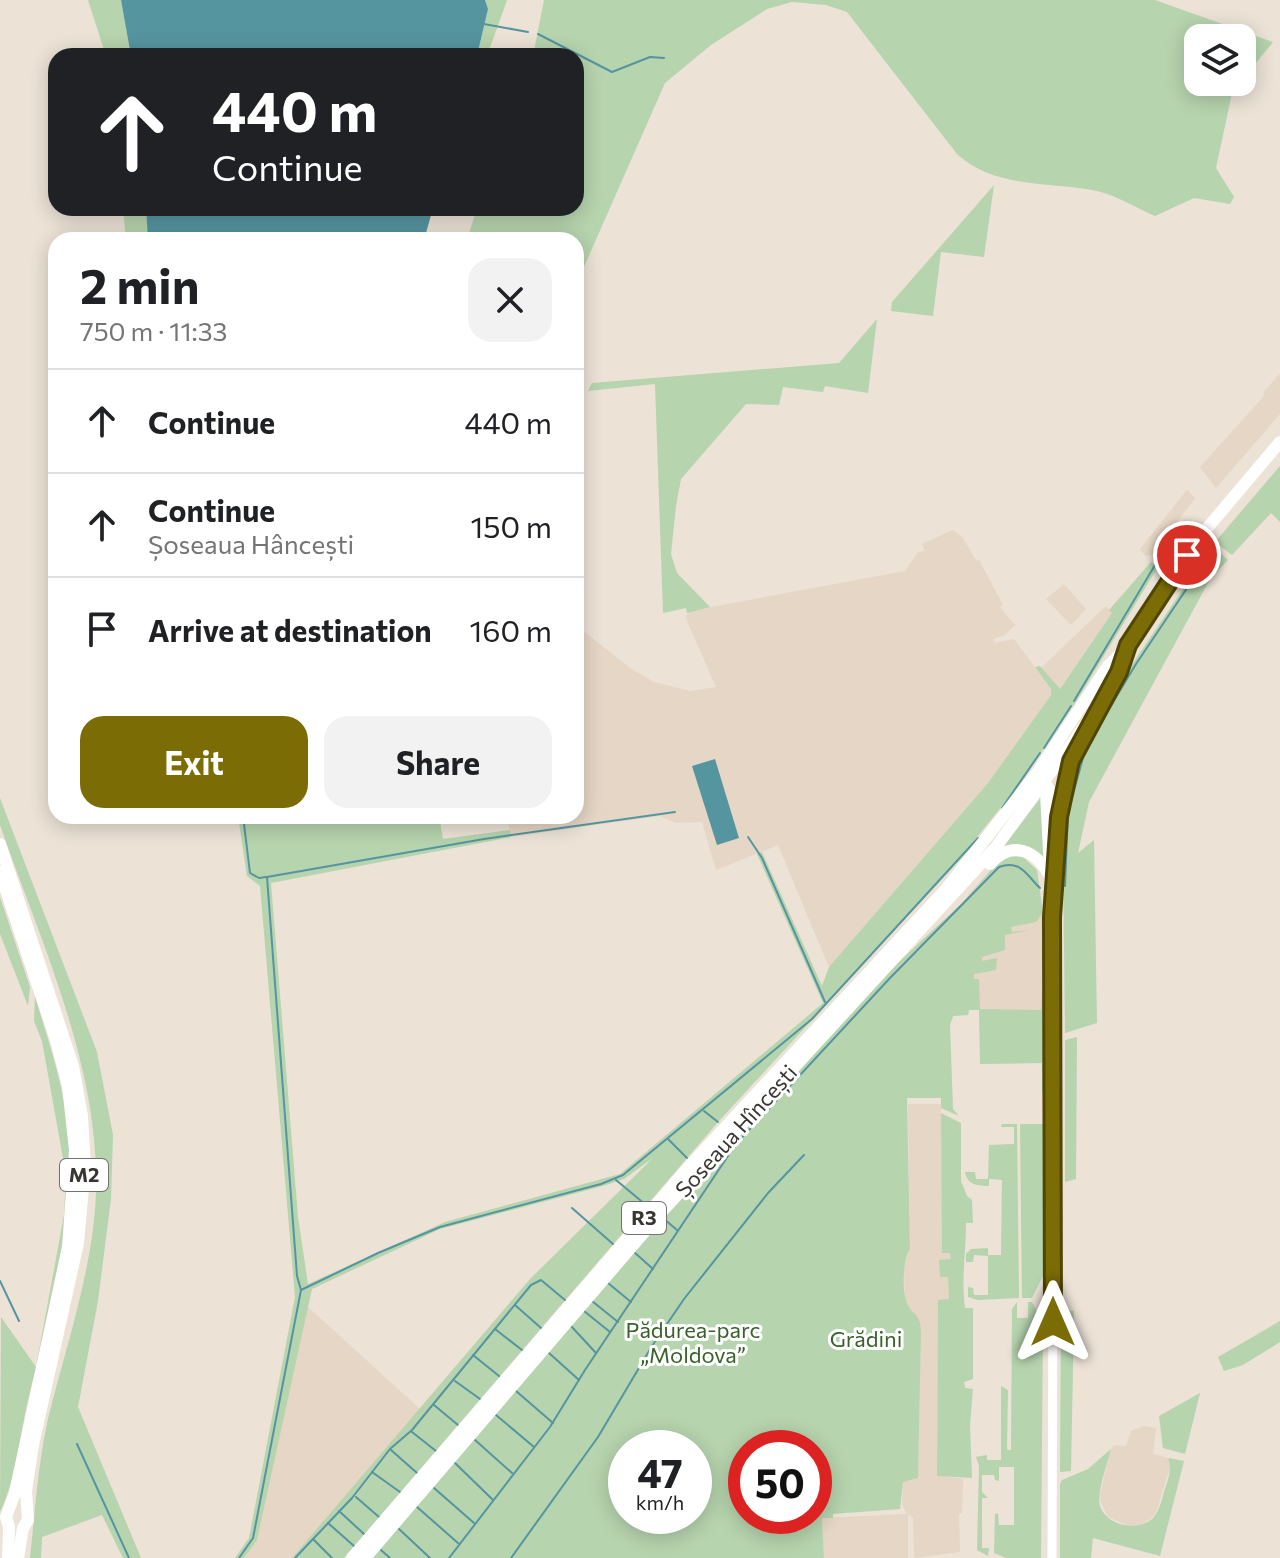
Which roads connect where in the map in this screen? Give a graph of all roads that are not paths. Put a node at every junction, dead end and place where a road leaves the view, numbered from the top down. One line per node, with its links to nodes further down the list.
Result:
1 (1280, 442): 2 (highway, R3)
2 (1091, 700): 3 (highway, R3); 4 (highway, Șoseaua Hîncești / R3); 6 (highway, R3)
3 (1043, 781): 4 (highway); 6 (main road); 8 (main road); 9 (highway, R3); 11 (highway, Șoseaua Hîncești / R3)
4 (1026, 787): 9 (highway, Șoseaua Hîncești / R3)
5 (0, 844): 13 (highway, M2)
6 (1055, 849): 10 (main road)
7 (0, 872): 12 (highway, M2)
8 (1049, 874): 10 (main road); 11 (highway, R3)
9 (947, 888): 17 (highway, Șoseaua Hîncești / R3)
10 (1052, 917): 19 (main road)
11 (861, 994): 18 (highway, Șoseaua Hîncești / R3)
12 (10, 1510): 13 (highway); 14 (highway, M2)
13 (26, 1513): 14 (highway, M2)
14 (16, 1528): 15 (highway, M2); 16 (highway, M2)
15 (8, 1558)
16 (18, 1558)
17 (352, 1558)
18 (365, 1558)
19 (1052, 1558)

